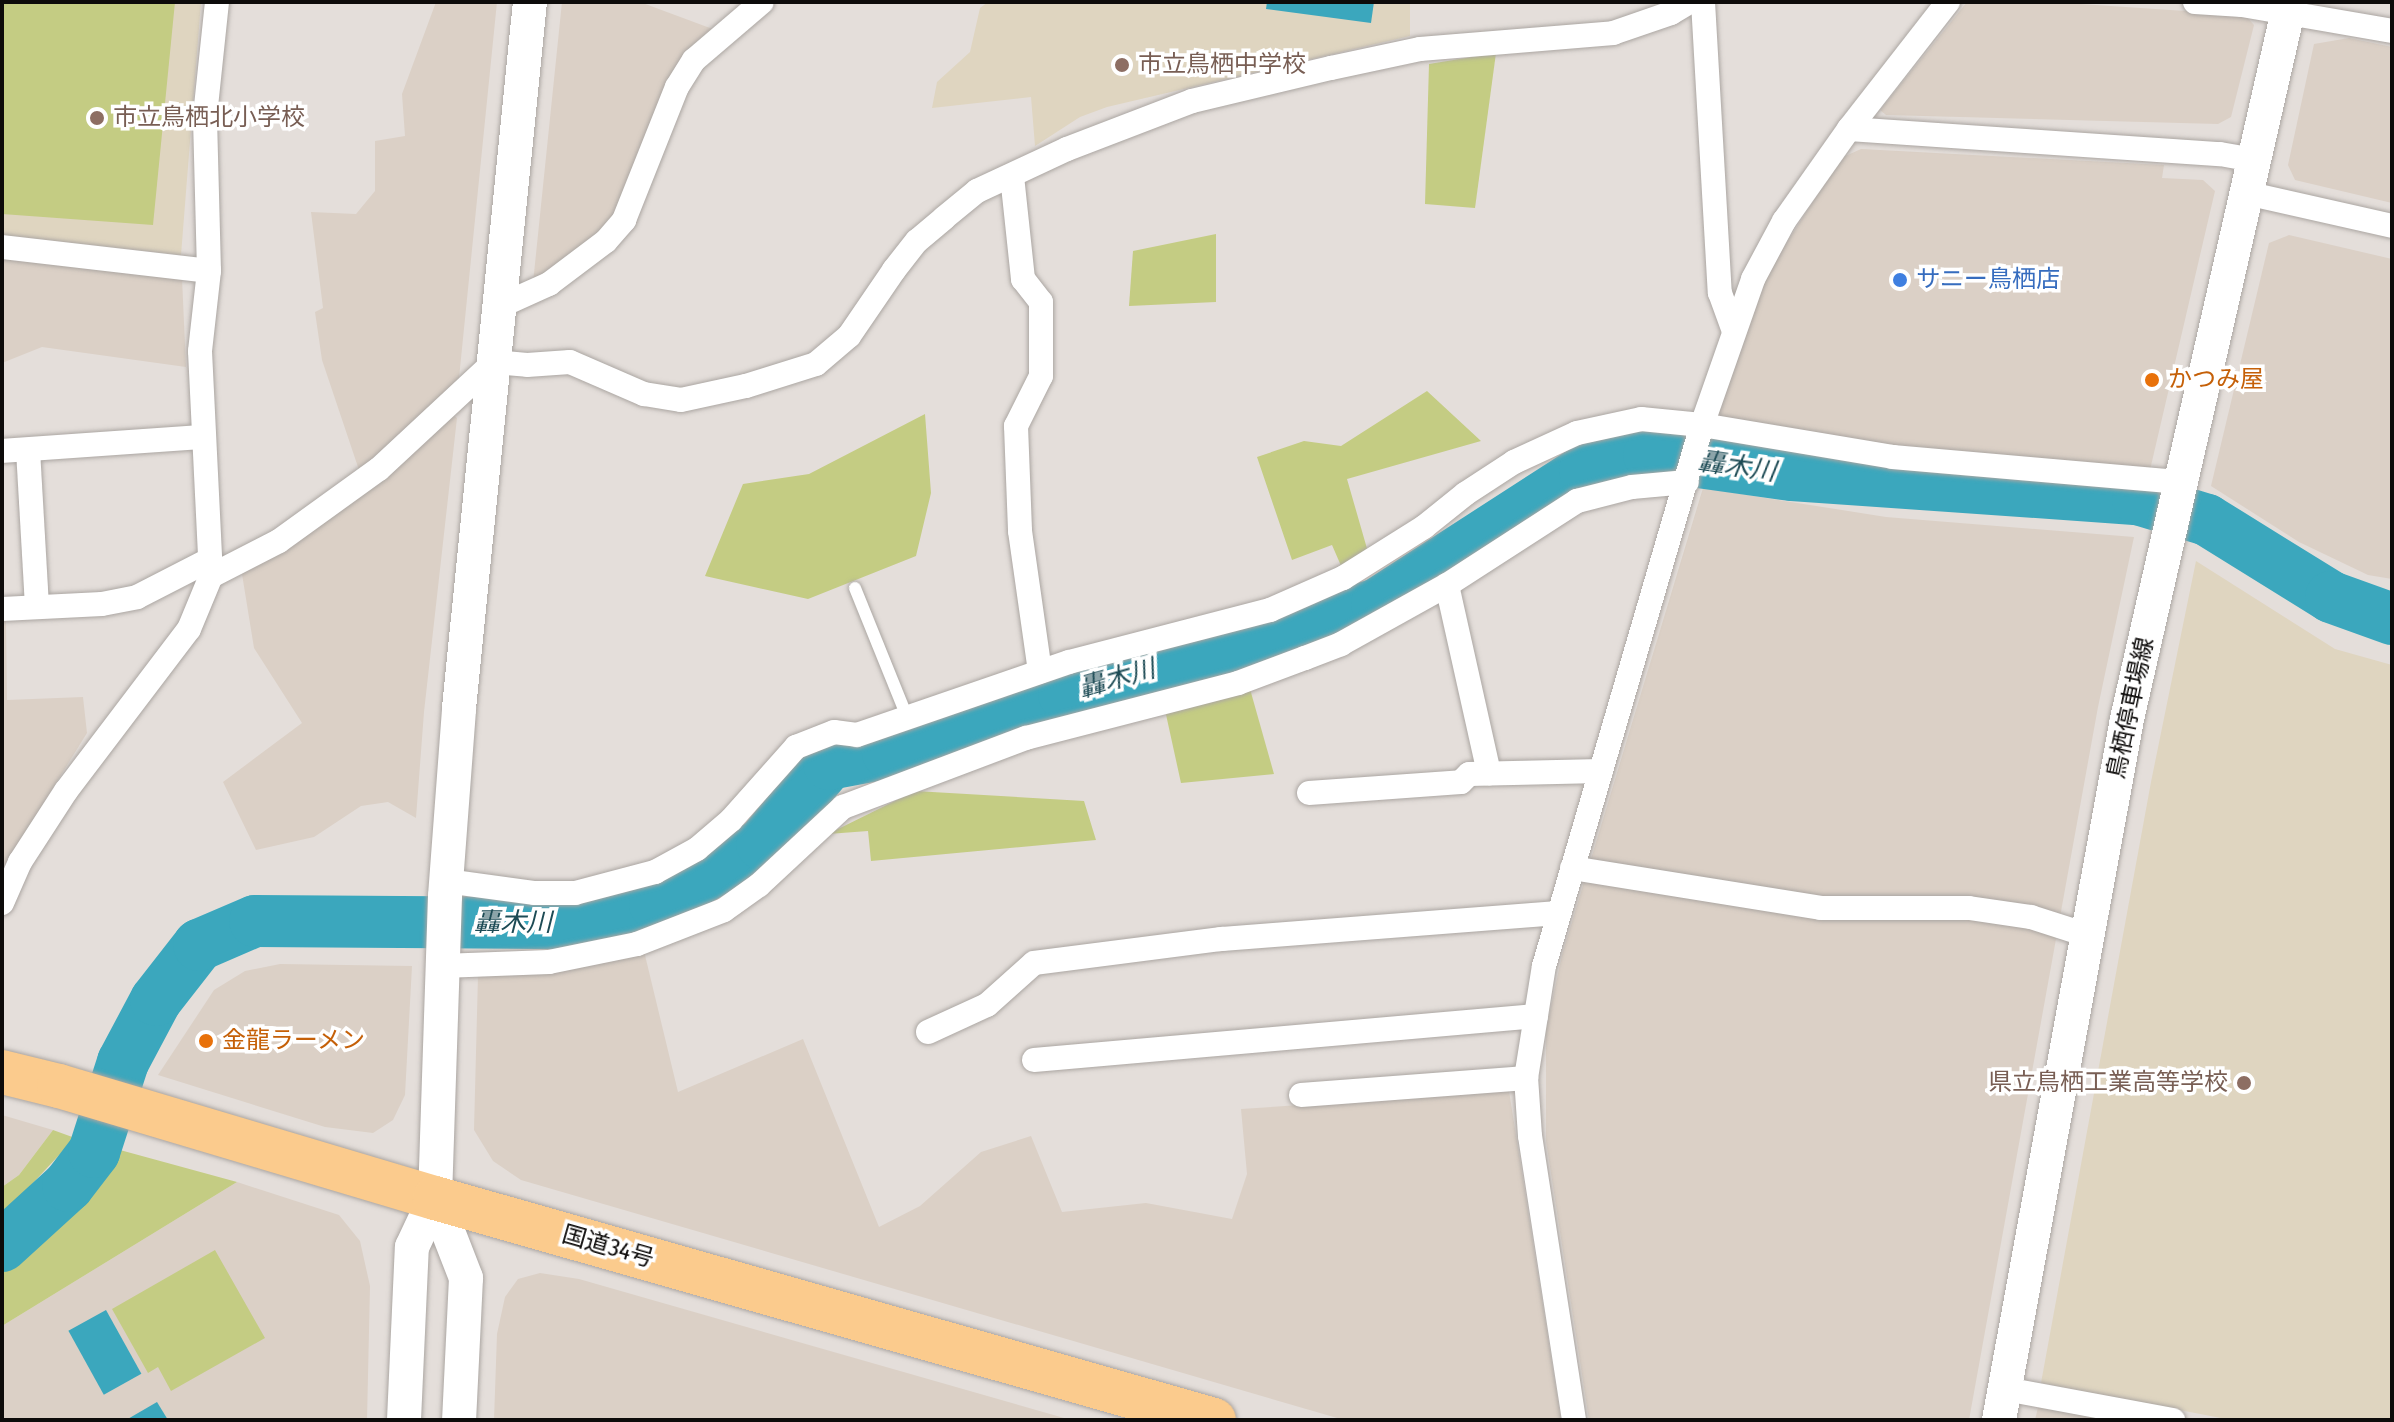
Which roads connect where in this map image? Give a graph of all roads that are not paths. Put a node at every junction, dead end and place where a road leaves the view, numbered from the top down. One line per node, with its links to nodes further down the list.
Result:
1 (217, 2): 16 (street)
2 (530, 2): 17 (street)
3 (762, 2): 17 (street)
4 (1689, 2): 12 (street)
5 (1703, 2): 18 (street)
6 (1948, 2): 10 (street)
7 (2195, 2): 8 (street)
8 (2289, 9): 9 (street); 11 (street, 鳥栖停車場線)
9 (2392, 31)
10 (1849, 129): 11 (street); 18 (street)
11 (2254, 160): 13 (street, 鳥栖停車場線)
12 (1012, 176): 19 (street); 31 (street)
13 (2246, 193): 14 (street); 25 (street, 鳥栖停車場線)
14 (2392, 226)
15 (2, 247): 16 (street)
16 (209, 271): 21 (street)
17 (500, 306): 19 (street)
18 (1733, 329): 20 (street)
19 (494, 362): 26 (street); 37 (street)
20 (1702, 425): 24 (street); 25 (street); 31 (street)
21 (204, 437): 22 (street); 26 (street)
22 (28, 450): 23 (street); 29 (street)
23 (2, 451)
24 (1688, 478): 27 (street); 33 (street)
25 (2180, 482): 40 (street, 鳥栖停車場線)
26 (210, 568): 29 (street); 38 (street)
27 (1447, 585): 34 (street); 41 (street)
28 (855, 588): 32 (lane)
29 (37, 607): 30 (street)
30 (2, 609)
31 (1040, 672): 32 (street)
32 (907, 717): 37 (street)
33 (1601, 771): 34 (street); 36 (street)
34 (1489, 773): 35 (street)
35 (1309, 793)
36 (1572, 868): 39 (street); 40 (street)
37 (446, 889): 41 (street)
38 (2, 903)
39 (1559, 913): 42 (street); 43 (street)
40 (2087, 935): 49 (street, 鳥栖停車場線)
41 (442, 960): 48 (street)
42 (1536, 1016): 44 (street); 46 (street)
43 (928, 1032)
44 (1034, 1060)
45 (2, 1072): 48 (highway, 国道34号)
46 (1526, 1078): 47 (street); 53 (street)
47 (1301, 1095)
48 (435, 1198): 50 (street); 51 (street); 52 (highway, 国道34号)
49 (2002, 1404): 54 (street)
50 (404, 1420)
51 (459, 1420)
52 (1214, 1420)
53 (1574, 1420)
54 (2173, 1420)

